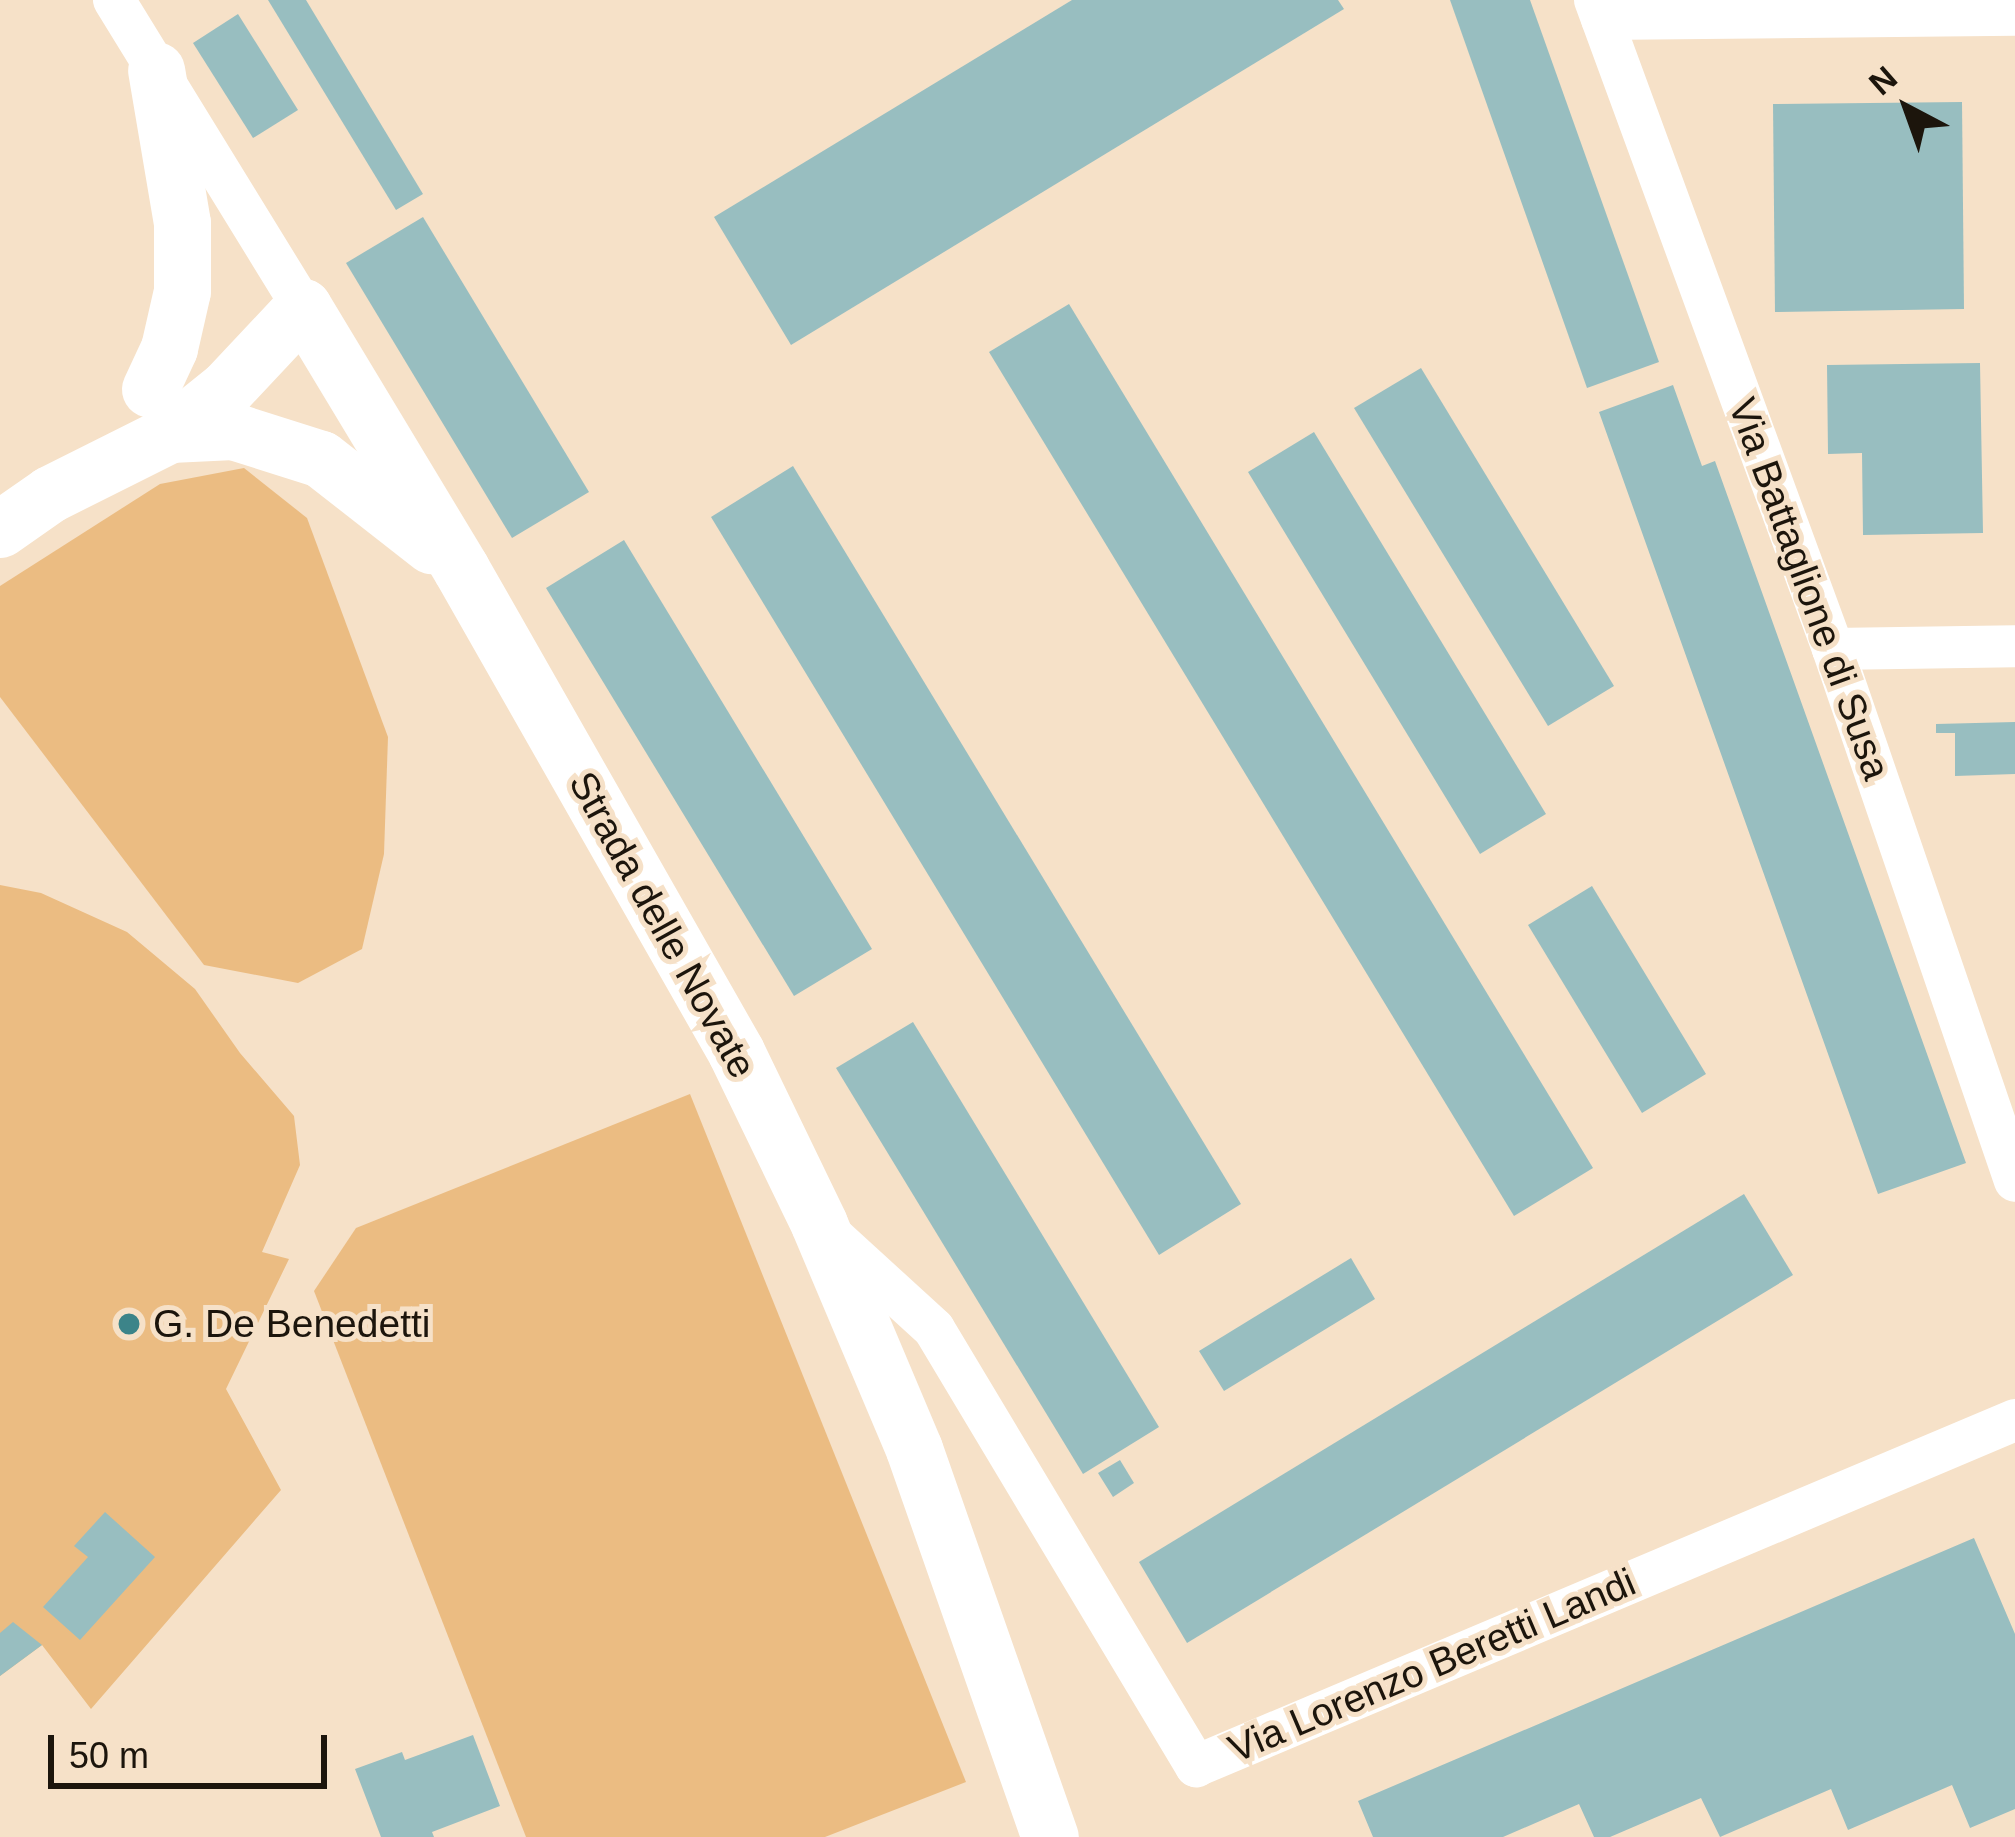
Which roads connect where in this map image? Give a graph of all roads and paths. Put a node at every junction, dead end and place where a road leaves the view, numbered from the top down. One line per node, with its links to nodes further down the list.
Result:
1 (114, 0): 4 (street, Strada delle Novate)
2 (1599, 10): 3 (street); 10 (street, Via Battaglione di Susa)
3 (2015, 15)
4 (156, 70): 5 (street, Strada delle Novate); 6 (street)
5 (303, 308): 6 (street); 8 (street, Strada delle Novate)
6 (160, 411): 7 (street); 8 (street)
7 (0, 529)
8 (461, 568): 12 (street, Strada delle Novate)
9 (2015, 646): 10 (street)
10 (1833, 650): 11 (street, Via Battaglione di Susa)
11 (2015, 1181)
12 (819, 1224): 13 (street, Via Lorenzo Beretti Landi); 14 (street, Strada delle Novate)
13 (2015, 1420)
14 (1050, 1837)

